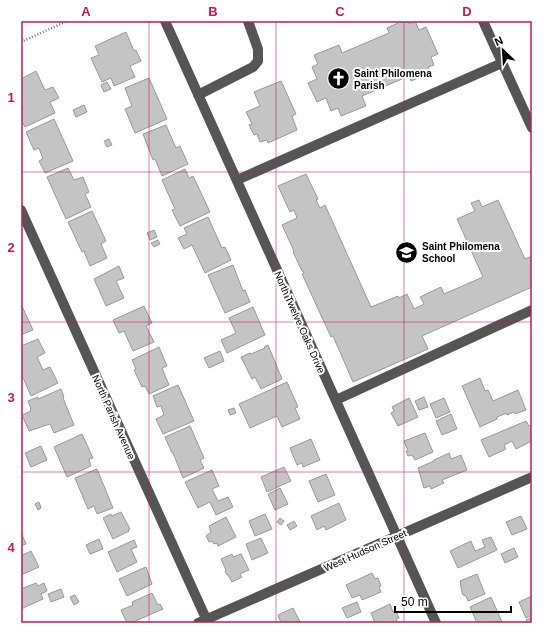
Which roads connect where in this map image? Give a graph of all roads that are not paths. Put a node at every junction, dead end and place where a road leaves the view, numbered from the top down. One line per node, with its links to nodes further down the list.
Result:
1 (165, 21): 5 (street, North Twelve Oaks Drive)
2 (248, 21): 5 (street)
3 (483, 21): 4 (street)
4 (502, 63): 6 (street); 7 (street)
5 (198, 94): 7 (street, North Twelve Oaks Drive)
6 (532, 128)
7 (237, 180): 10 (street, North Twelve Oaks Drive)
8 (21, 210): 13 (street, North Parish Avenue)
9 (532, 310): 10 (street)
10 (336, 400): 12 (street, North Twelve Oaks Drive)
11 (532, 477): 12 (street, West Hudson Street)
12 (396, 536): 13 (street, West Hudson Street); 14 (street, North Twelve Oaks Drive)
13 (204, 622)
14 (436, 623)

